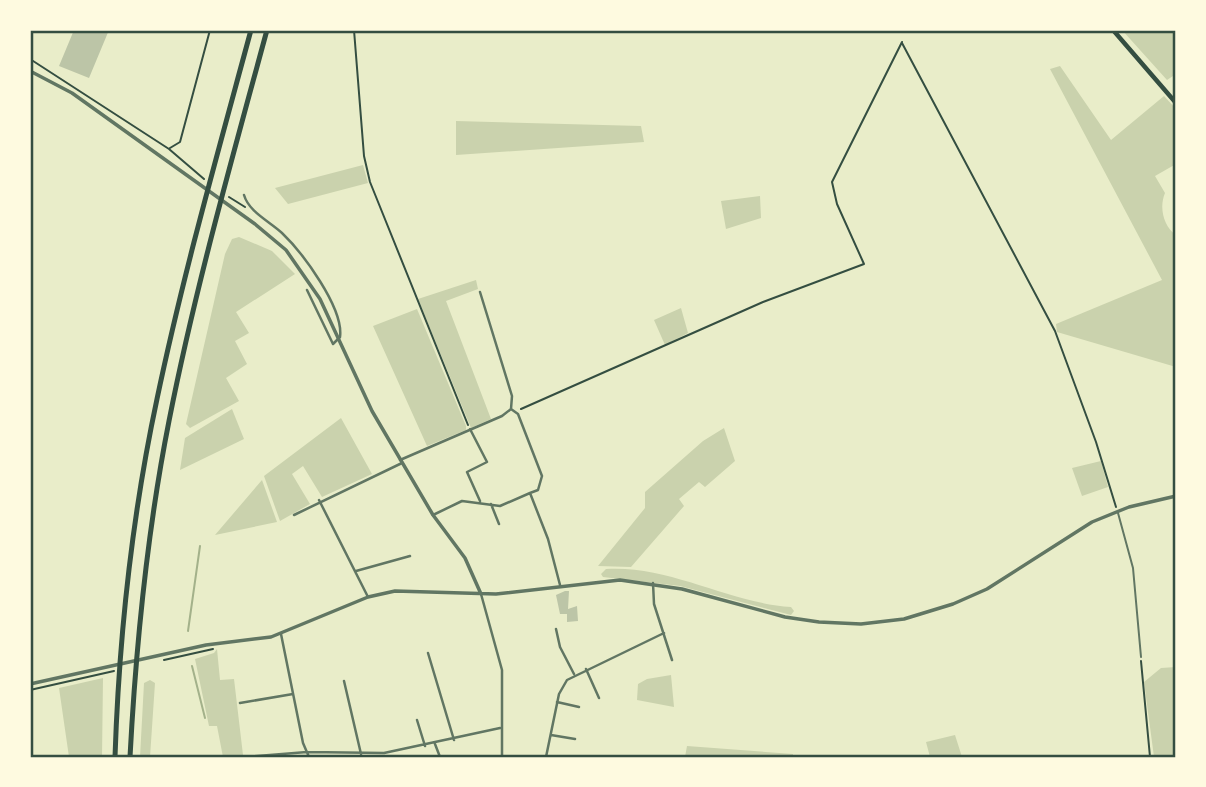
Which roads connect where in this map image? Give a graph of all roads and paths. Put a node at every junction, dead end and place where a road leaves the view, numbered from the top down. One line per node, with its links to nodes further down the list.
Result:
1 (33, 30): 7 (street)
2 (210, 30): 11 (path)
3 (251, 30): 63 (highway)
4 (267, 30): 64 (highway)
5 (355, 30): 21 (path)
6 (1113, 30): 10 (main road)
7 (30, 37)
8 (30, 59): 11 (path)
9 (30, 71): 18 (street)
10 (1176, 103)
11 (169, 149): 12 (path)
12 (208, 182)
13 (244, 195): 18 (street)
14 (228, 197): 15 (path)
15 (246, 208)
16 (307, 290): 18 (street)
17 (480, 292): 19 (street)
18 (338, 341): 22 (street)
19 (511, 408): 20 (street); 21 (street)
20 (516, 412): 23 (street); 28 (path)
21 (470, 429): 22 (street); 26 (street)
22 (401, 461): 25 (street); 30 (street)
23 (530, 493): 27 (street); 35 (street)
24 (1176, 496): 28 (street)
25 (319, 500): 29 (street); 33 (street)
26 (481, 502): 27 (street); 30 (street)
27 (491, 504): 31 (street)
28 (1117, 511): 34 (street); 42 (lane)
29 (293, 515)
30 (433, 515): 36 (street)
31 (499, 524)
32 (410, 555): 33 (street)
33 (356, 572): 37 (street)
34 (653, 583): 35 (street); 39 (street)
35 (559, 585): 36 (street)
36 (481, 594): 37 (street); 54 (street)
37 (368, 597): 40 (street)
38 (556, 629): 45 (street)
39 (664, 633): 43 (street); 44 (street)
40 (281, 634): 47 (street); 48 (street)
41 (428, 653): 57 (street)
42 (1141, 657): 70 (path)
43 (672, 660)
44 (586, 669): 45 (street); 49 (street)
45 (574, 674): 50 (street)
46 (344, 681): 61 (street)
47 (30, 684)
48 (293, 694): 51 (street); 60 (street)
49 (599, 698)
50 (557, 702): 52 (street); 55 (street)
51 (240, 703)
52 (579, 706)
53 (417, 720): 59 (street)
54 (500, 728): 57 (street); 68 (street)
55 (551, 735): 56 (street); 69 (street)
56 (575, 739)
57 (454, 740): 58 (street)
58 (435, 744): 59 (street); 67 (street)
59 (425, 746): 62 (street)
60 (307, 752): 61 (street); 65 (street); 66 (street)
61 (361, 754): 62 (street)
62 (384, 755)
63 (115, 757)
64 (130, 757)
65 (246, 757)
66 (309, 757)
67 (440, 757)
68 (502, 757)
69 (546, 757)
70 (1150, 757)

